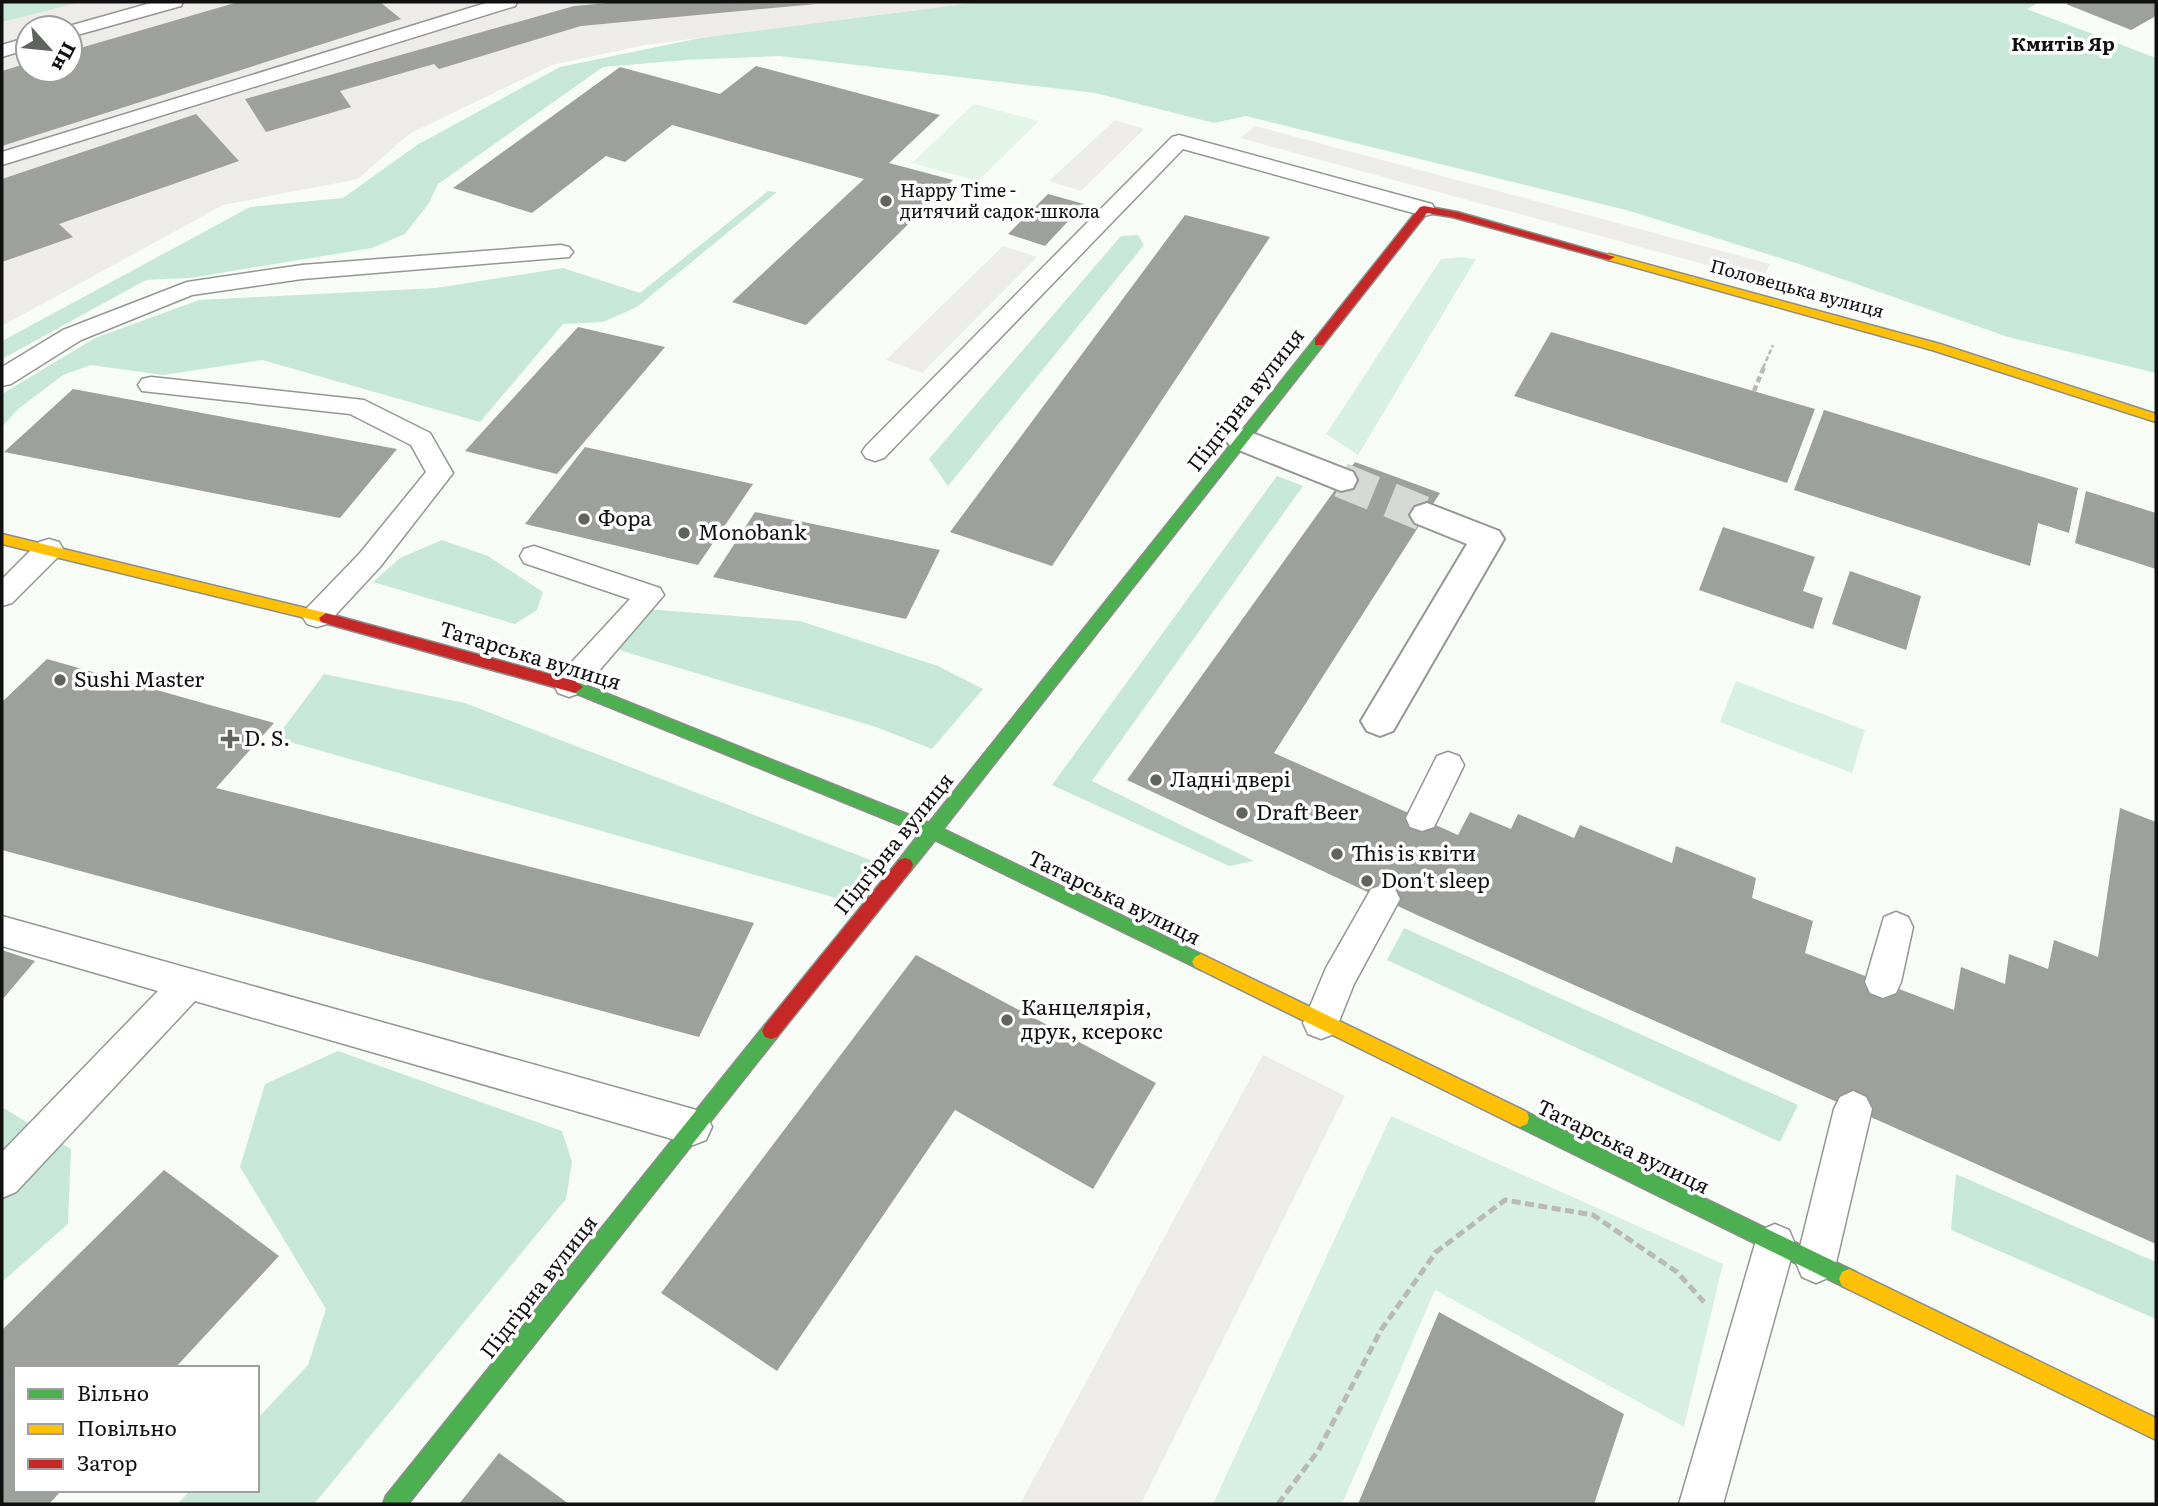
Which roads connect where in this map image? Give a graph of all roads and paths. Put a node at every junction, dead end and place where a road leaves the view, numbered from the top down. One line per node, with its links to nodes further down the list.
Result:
1 (174, 2): 3 (lane)
2 (508, 2): 4 (lane)
3 (84, 27)
4 (2, 159)
5 (1424, 209): 11 (street, Половецька вулиця); 12 (street, Підгірна вулиця); 13 (lane)
6 (561, 252): 8 (lane)
7 (1777, 335): 10 (path)
8 (2, 378)
9 (152, 385): 20 (lane)
10 (1754, 391)
11 (2156, 418)
12 (1242, 440): 14 (street); 25 (street, Підгірна вулиця)
13 (875, 452)
14 (1341, 480)
15 (1427, 515): 22 (street)
16 (2, 539): 17 (street, Татарська вулиця)
17 (49, 549): 19 (lane); 20 (street, Татарська вулиця)
18 (534, 556): 21 (lane)
19 (2, 596)
20 (317, 616): 21 (street, Татарська вулиця)
21 (569, 685): 25 (street, Татарська вулиця)
22 (1380, 721)
23 (1448, 765): 24 (lane)
24 (1422, 818)
25 (932, 831): 31 (street, Татарська вулиця); 33 (street, Підгірна вулиця)
26 (1383, 899): 31 (lane)
27 (1896, 927): 29 (lane)
28 (2, 931): 30 (lane)
29 (1883, 982)
30 (188, 984): 33 (lane); 34 (lane)
31 (1321, 1023): 35 (street, Татарська вулиця)
32 (1853, 1109): 36 (lane)
33 (693, 1127): 39 (street, Підгірна вулиця)
34 (2, 1179)
35 (1774, 1244): 36 (street, Татарська вулиця); 41 (lane)
36 (1816, 1263): 38 (street, Татарська вулиця)
37 (1708, 1306): 40 (path)
38 (2156, 1429)
39 (394, 1504)
40 (1278, 1504)
41 (1701, 1504)

